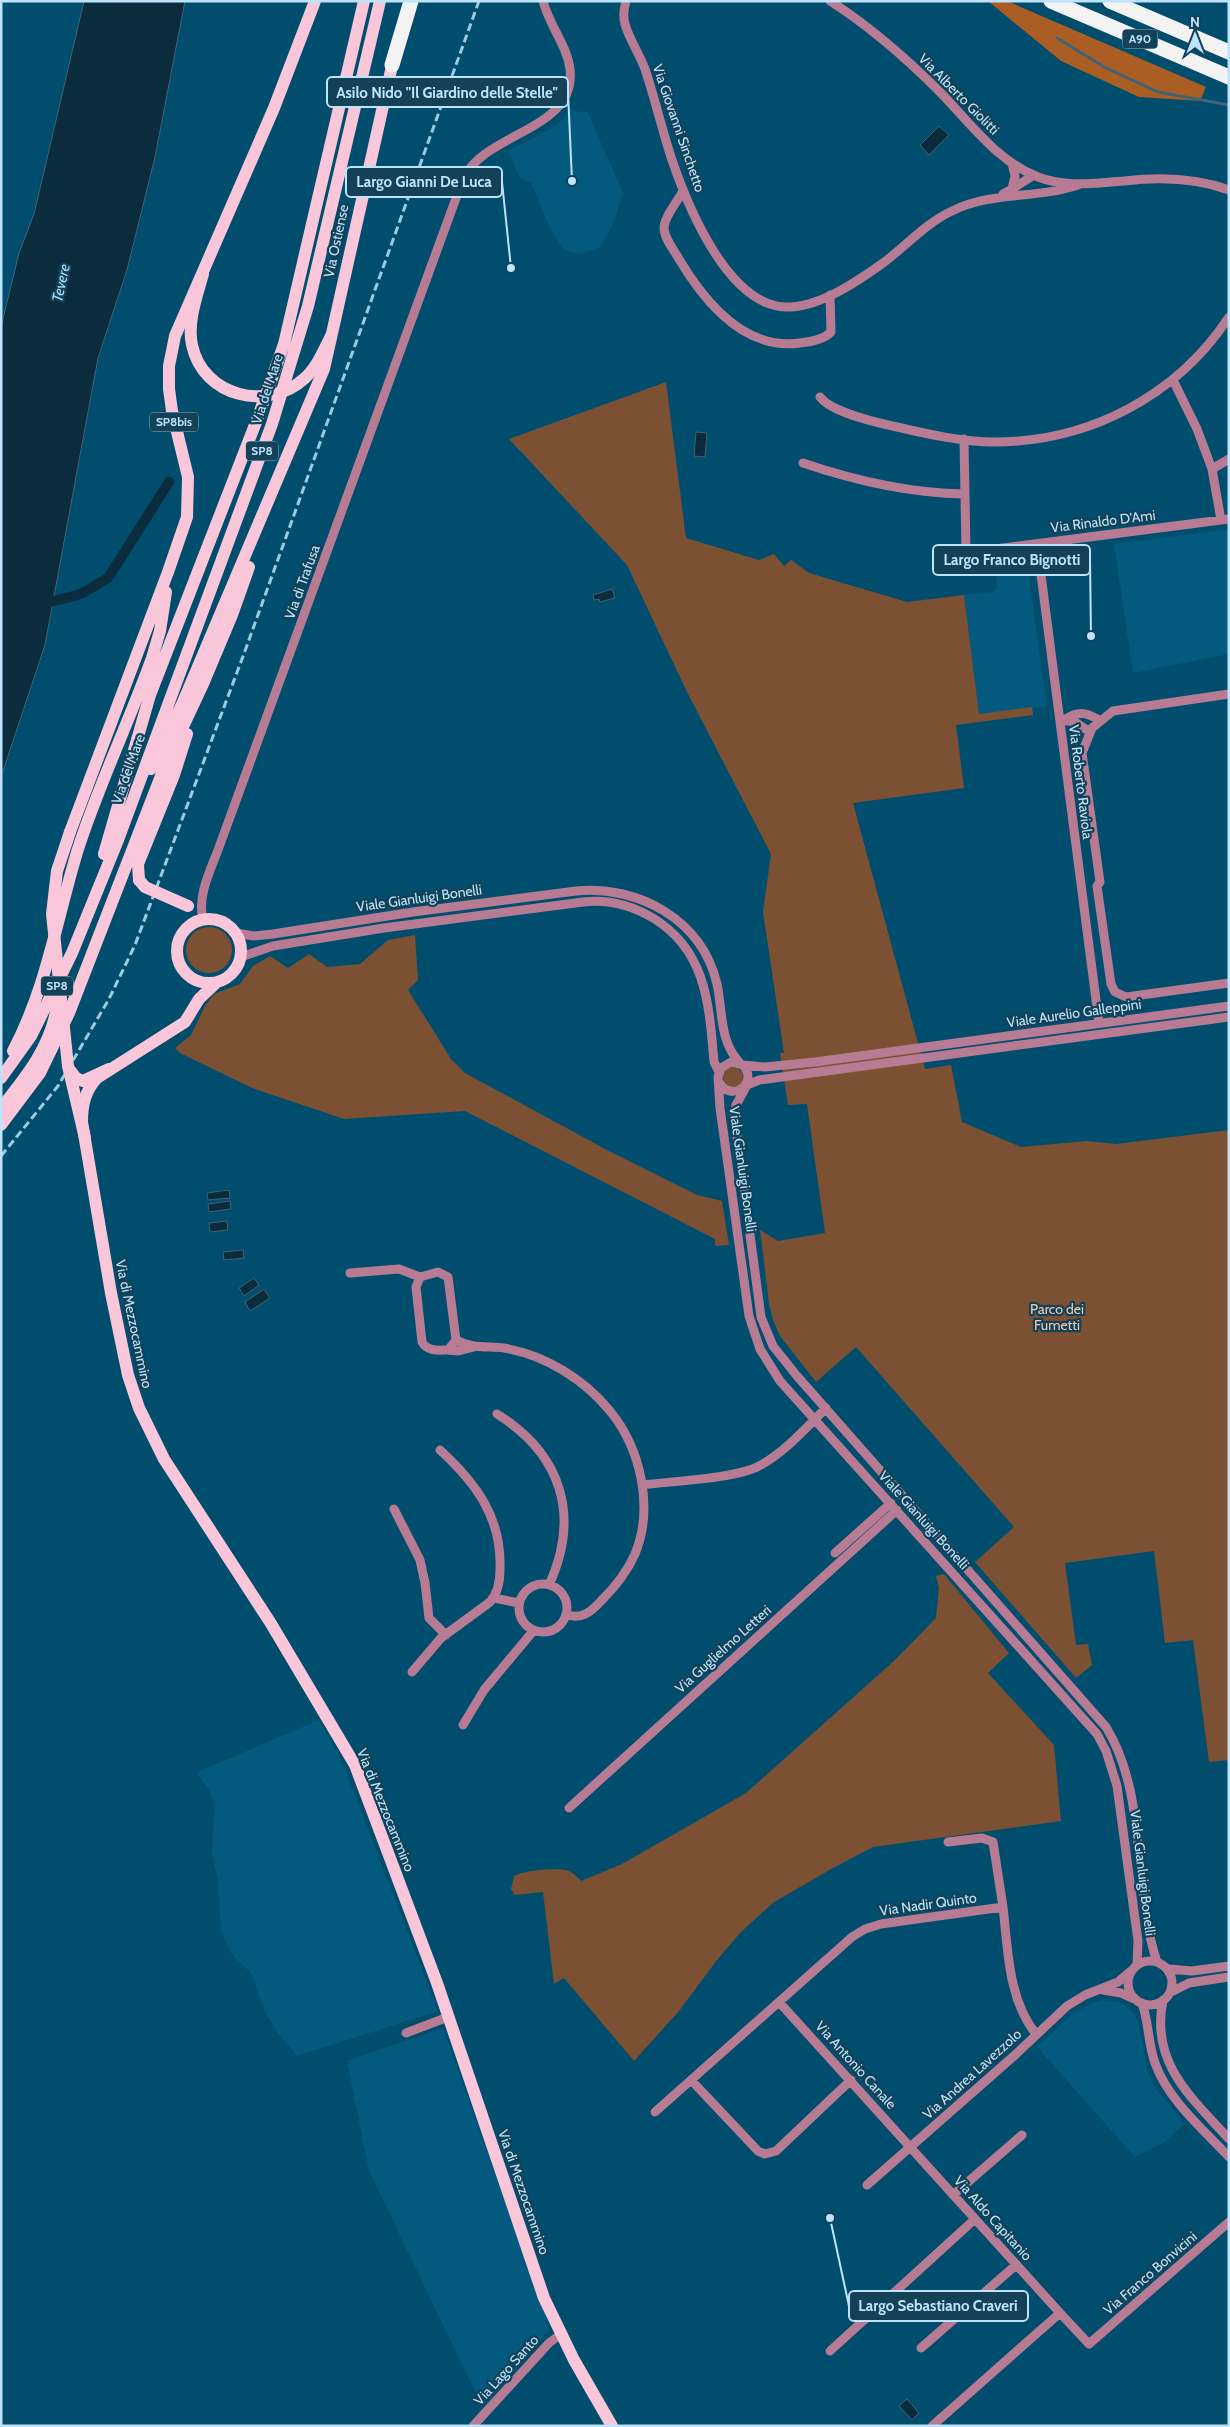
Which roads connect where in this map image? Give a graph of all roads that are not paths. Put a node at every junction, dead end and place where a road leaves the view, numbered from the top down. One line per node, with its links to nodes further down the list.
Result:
1 (315, 1): 22 (main road, SP8bis)
2 (364, 1): 45 (main road, Via del Mare / SP8)
3 (380, 1): 44 (main road, Via del Mare / SP8)
4 (406, 1): 12 (main road, Via Ostiense)
5 (411, 1): 12 (highway)
6 (543, 1): 46 (street, Via di Trafusa)
7 (626, 1): 19 (street, Via Giovanni Sinchetto)
8 (830, 1): 14 (street, Via Alberto Giolitti)
9 (1051, 1): 13 (highway, A90)
10 (1110, 1): 11 (highway, A90)
11 (1229, 52)
12 (392, 65): 25 (main road, Via Ostiense)
13 (1229, 77)
14 (1012, 163): 15 (street, Via Alberto Giolitti); 17 (street)
15 (1034, 176): 16 (street, Via Alberto Giolitti); 17 (street, Via Giovanni Sinchetto); 20 (street)
16 (1078, 185): 18 (street); 20 (street, Via Giovanni Sinchetto)
17 (1012, 189): 21 (street, Via Giovanni Sinchetto)
18 (1229, 190)
19 (684, 191): 23 (street, Via Giovanni Sinchetto); 23 (street)
20 (1024, 194): 21 (street, Via Giovanni Sinchetto)
21 (1001, 196): 23 (street, Via Giovanni Sinchetto)
22 (203, 274): 25 (main road, bridge); 38 (main road, SP8bis, bridge)
23 (830, 295)
24 (1229, 317): 26 (street)
25 (331, 336): 29 (main road, Via Ostiense, bridge)
26 (1173, 380): 28 (street); 32 (street)
27 (820, 397): 28 (street)
28 (964, 439): 33 (street)
29 (289, 453): 39 (main road); 44 (main road)
30 (1229, 459): 32 (street)
31 (803, 463): 33 (street)
32 (1212, 469): 34 (street)
33 (964, 494): 37 (street)
34 (1225, 520): 35 (street, Via Rinaldo D'Ami)
35 (1037, 544): 36 (street, Via Rinaldo D'Ami); 41 (street, Via Roberto Raviola)
36 (980, 551)
37 (966, 553)
38 (168, 572): 49 (main road, SP8bis, bridge); 58 (main road)
39 (203, 684): 46 (main road, bridge); 63 (main road)
40 (1229, 694): 42 (street)
41 (1063, 719): 42 (street); 43 (street); 54 (street, Via Roberto Raviola)
42 (1100, 721): 43 (street)
43 (1090, 732): 51 (street)
44 (118, 840): 45 (main road, Via del Mare / SP8)
45 (97, 886): 60 (main road, Via del Mare / SP8)
46 (201, 920): 47 (main road); 50 (main road)
47 (236, 933): 48 (main road); 55 (street, Viale Gianluigi Bonelli)
48 (241, 957): 50 (main road); 59 (street, Viale Gianluigi Bonelli)
49 (58, 978): 56 (main road, bridge); 62 (main road, SP8bis, bridge)
50 (217, 982): 57 (main road, Via di Mezzocammino)
51 (1229, 983)
52 (1229, 1006): 54 (street, Viale Aurelio Galleppini)
53 (1229, 1017): 61 (street, Viale Aurelio Galleppini)
54 (1099, 1023): 55 (street, Viale Aurelio Galleppini)
55 (742, 1064): 59 (street); 61 (street)
56 (68, 1066): 57 (main road, Via di Mezzocammino, bridge); 64 (main road, Via di Mezzocammino, bridge)
57 (109, 1069): 64 (main road, Via di Mezzocammino, bridge)
58 (1, 1073)
59 (718, 1076): 61 (street); 72 (street, Viale Gianluigi Bonelli)
60 (1, 1078)
61 (747, 1085): 70 (street, Viale Gianluigi Bonelli)
62 (1, 1108)
63 (1, 1125)
64 (85, 1138): 99 (main road, Via di Mezzocammino)
65 (350, 1274): 66 (street)
66 (420, 1277): 67 (street); 69 (street)
67 (456, 1340): 68 (street); 69 (street)
68 (475, 1347): 69 (street); 74 (street)
69 (448, 1350)
70 (826, 1408): 72 (street); 89 (street, Viale Gianluigi Bonelli)
71 (497, 1414): 78 (street)
72 (815, 1419): 74 (street); 75 (street, Viale Gianluigi Bonelli)
73 (440, 1450): 79 (street)
74 (642, 1485): 81 (street)
75 (894, 1506): 77 (street); 86 (street, Via Guglielmo Letteri); 91 (street, Viale Gianluigi Bonelli)
76 (394, 1509): 83 (street)
77 (835, 1553)
78 (549, 1584): 80 (street); 81 (street)
79 (494, 1598): 80 (street); 83 (street)
80 (519, 1603): 82 (street)
81 (566, 1614): 82 (street)
82 (534, 1630): 85 (street)
83 (446, 1635): 84 (street)
84 (412, 1672)
85 (464, 1725)
86 (569, 1808)
87 (948, 1842): 88 (street)
88 (1003, 1907): 97 (street, Via Nadir Quinto); 101 (street)
89 (1157, 1962): 91 (street); 92 (street)
90 (1229, 1966): 92 (street)
91 (1134, 1968): 94 (street, Via Andrea Lavezzolo); 98 (street)
92 (1169, 1969): 95 (street)
93 (1229, 1977): 95 (street)
94 (1098, 1990): 98 (street); 101 (street, Via Andrea Lavezzolo)
95 (1171, 1992): 96 (street)
96 (1163, 2000): 98 (street); 106 (street)
97 (779, 2002): 102 (street, Via Nadir Quinto); 103 (street, Via Antonio Canale)
98 (1139, 2002): 108 (street)
99 (448, 2017): 100 (street); 115 (main road, Via di Mezzocammino)
100 (406, 2033)
101 (1036, 2034): 107 (street, Via Andrea Lavezzolo)
102 (692, 2080): 103 (street); 104 (street, Via Nadir Quinto)
103 (851, 2080): 107 (street, Via Antonio Canale)
104 (655, 2112)
105 (1022, 2135): 110 (street)
106 (1229, 2139)
107 (911, 2148): 109 (street, Via Andrea Lavezzolo); 110 (street, Via Aldo Capitanio)
108 (1229, 2157)
109 (867, 2185)
110 (953, 2195): 111 (street, Via Aldo Capitanio)
111 (975, 2219): 113 (street, Via Aldo Capitanio); 118 (street)
112 (1229, 2222): 116 (street, Via Franco Bonvicini)
113 (1016, 2265): 114 (street, Via Aldo Capitanio); 117 (street)
114 (1057, 2310): 116 (street, Via Aldo Capitanio); 121 (street)
115 (561, 2334): 119 (street, Via Lago Santo); 120 (main road, Via di Mezzocammino)
116 (1089, 2344)
117 (921, 2348)
118 (830, 2351)
119 (473, 2426)
120 (612, 2426)
121 (932, 2426)

